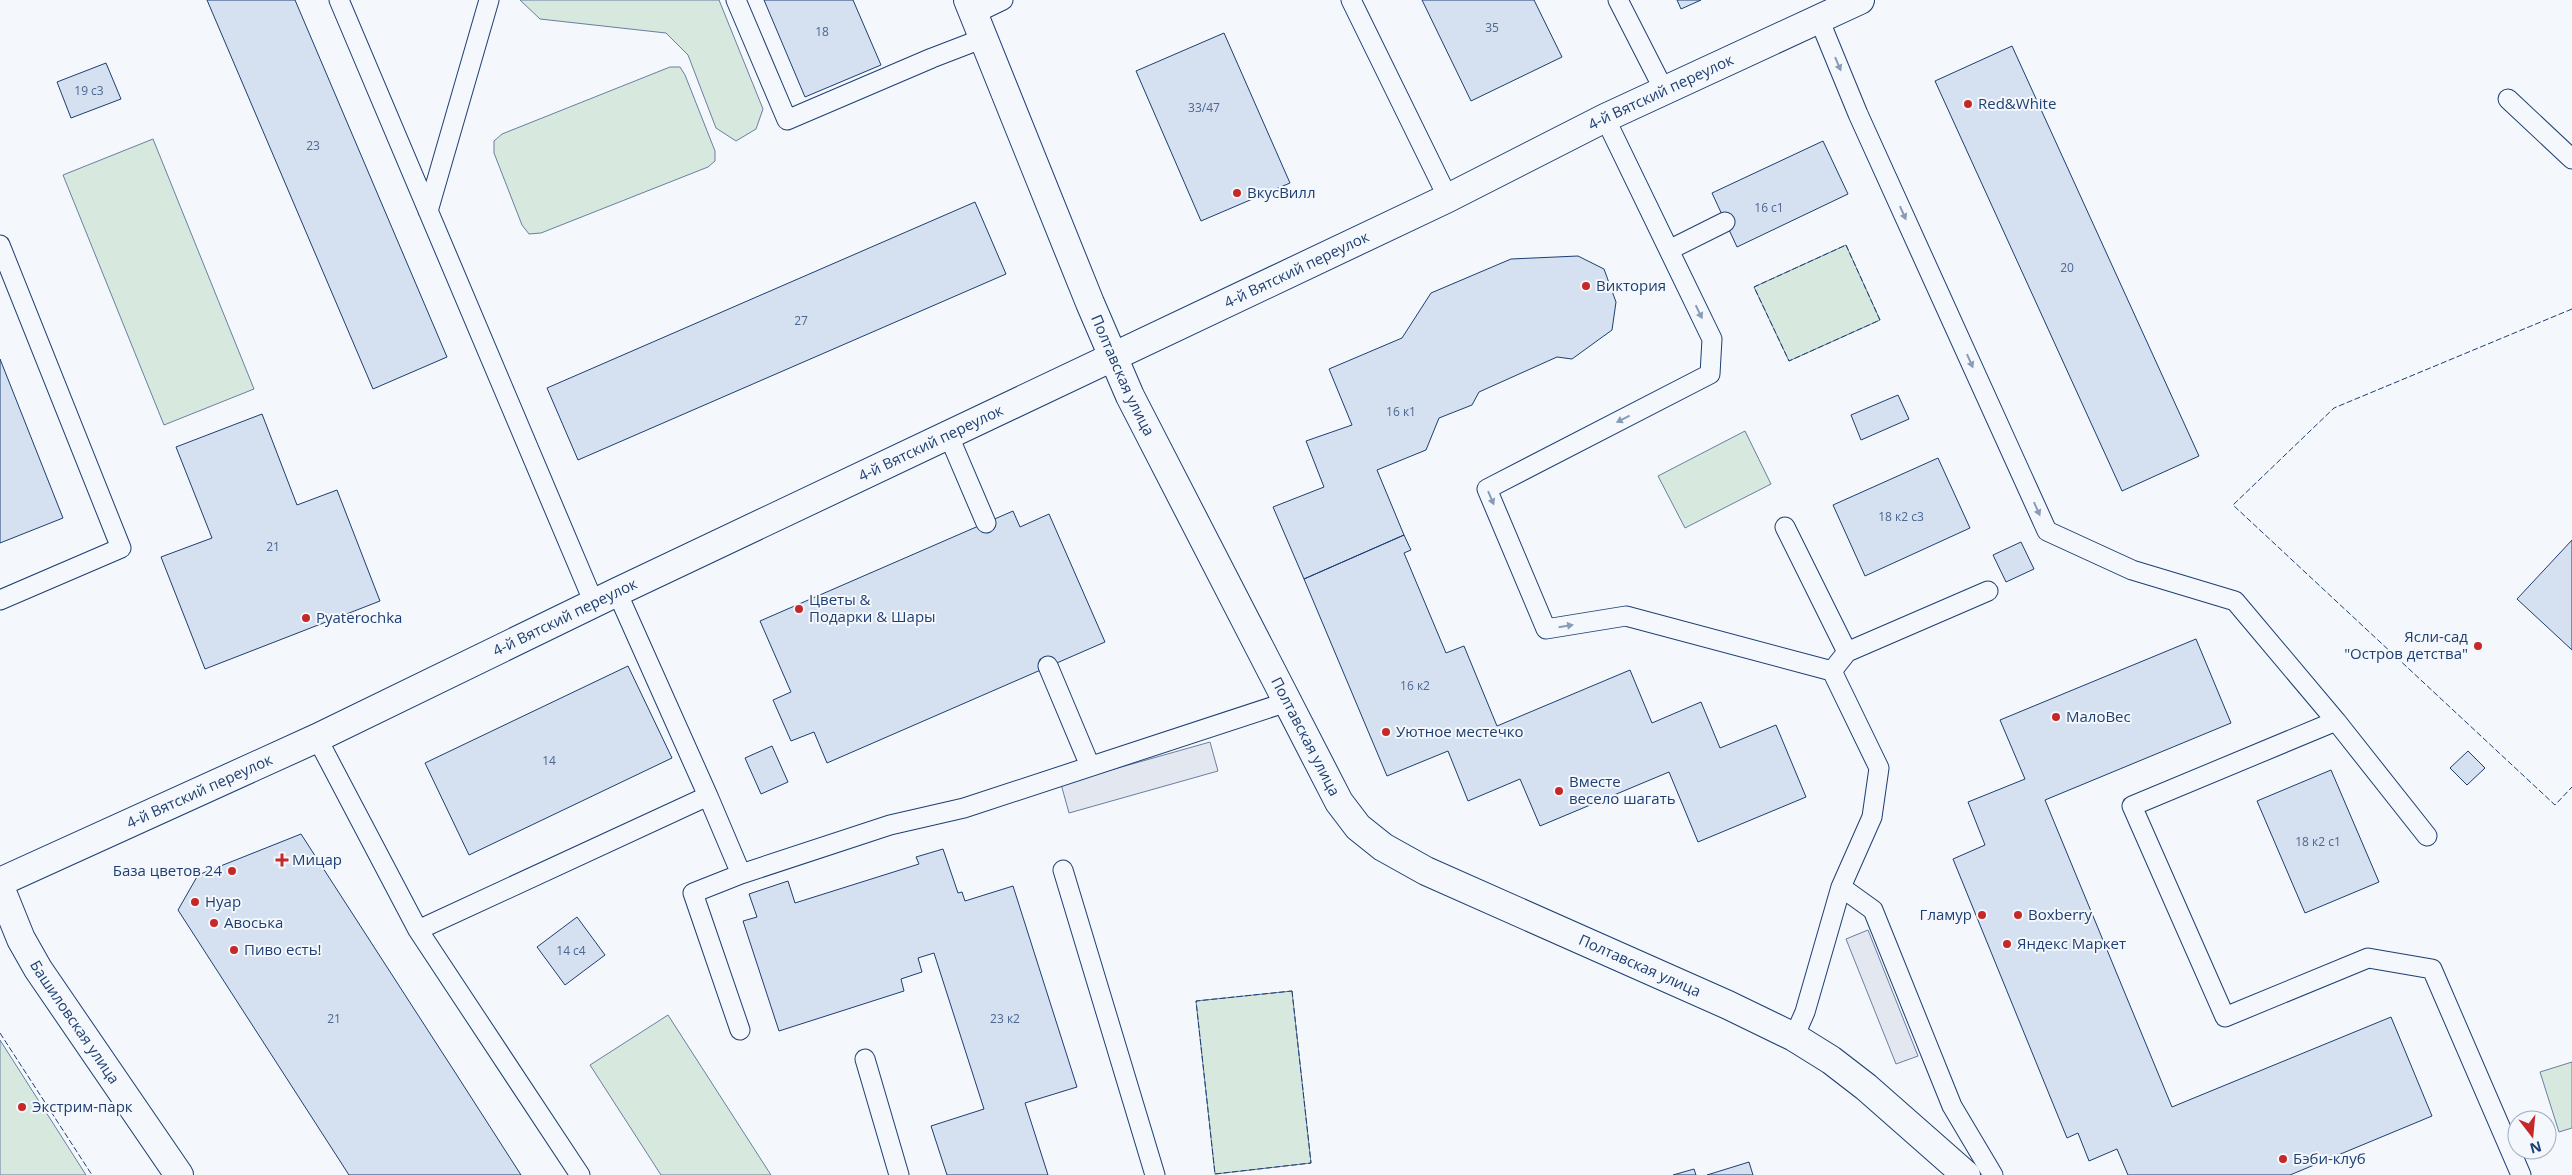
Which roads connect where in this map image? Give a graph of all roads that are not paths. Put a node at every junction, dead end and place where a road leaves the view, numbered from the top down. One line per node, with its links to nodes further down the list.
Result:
1 (339, 0): 16 (lane)
2 (489, 0): 16 (lane)
3 (736, 0): 10 (lane)
4 (1003, 0): 8 (lane)
5 (1351, 0): 15 (lane)
6 (1618, 0): 11 (lane)
7 (1860, 0): 9 (street, 4-й Вятский переулок)
8 (971, 7): 10 (street, Полтавская улица)
9 (1819, 19): 11 (street, 4-й Вятский переулок); 31 (lane, one-way to 31)
10 (984, 38): 20 (street, Полтавская улица)
11 (1665, 92): 13 (street, 4-й Вятский переулок)
12 (2508, 99): 14 (lane)
13 (1605, 118): 15 (street, 4-й Вятский переулок); 19 (lane)
14 (2572, 160)
15 (1448, 198): 20 (street, 4-й Вятский переулок)
16 (428, 211): 25 (lane)
17 (1725, 222): 19 (lane)
18 (0, 245): 26 (lane)
19 (1669, 250): 29 (lane, one-way to 29)
20 (1112, 356): 21 (street, 4-й Вятский переулок); 30 (street, Полтавская улица)
21 (948, 434): 22 (lane); 25 (street, 4-й Вятский переулок)
22 (986, 523)
23 (1785, 527): 27 (lane)
24 (1988, 591): 27 (lane)
25 (606, 597): 32 (street, 4-й Вятский переулок); 34 (lane)
26 (0, 600)
27 (1847, 652): 29 (lane)
28 (1048, 666): 33 (lane)
29 (1832, 671): 40 (lane)
30 (1287, 702): 33 (lane); 43 (street, Полтавская улица)
31 (2336, 721): 35 (lane); 51 (lane)
32 (316, 738): 38 (street, 4-й Вятский переулок); 41 (lane)
33 (1090, 766): 37 (lane)
34 (708, 796): 37 (lane); 41 (lane)
35 (2427, 836)
36 (1063, 870): 48 (lane)
37 (741, 874): 42 (lane)
38 (0, 882)
39 (0, 887): 45 (street, Башиловская улица)
40 (1841, 887): 43 (lane); 50 (lane)
41 (418, 930): 46 (lane)
42 (740, 1030)
43 (1794, 1037): 49 (street, Полтавская улица)
44 (865, 1059): 47 (lane)
45 (179, 1175)
46 (580, 1175)
47 (899, 1175)
48 (1155, 1175)
49 (1966, 1175)
50 (1993, 1175)
51 (2521, 1175)

